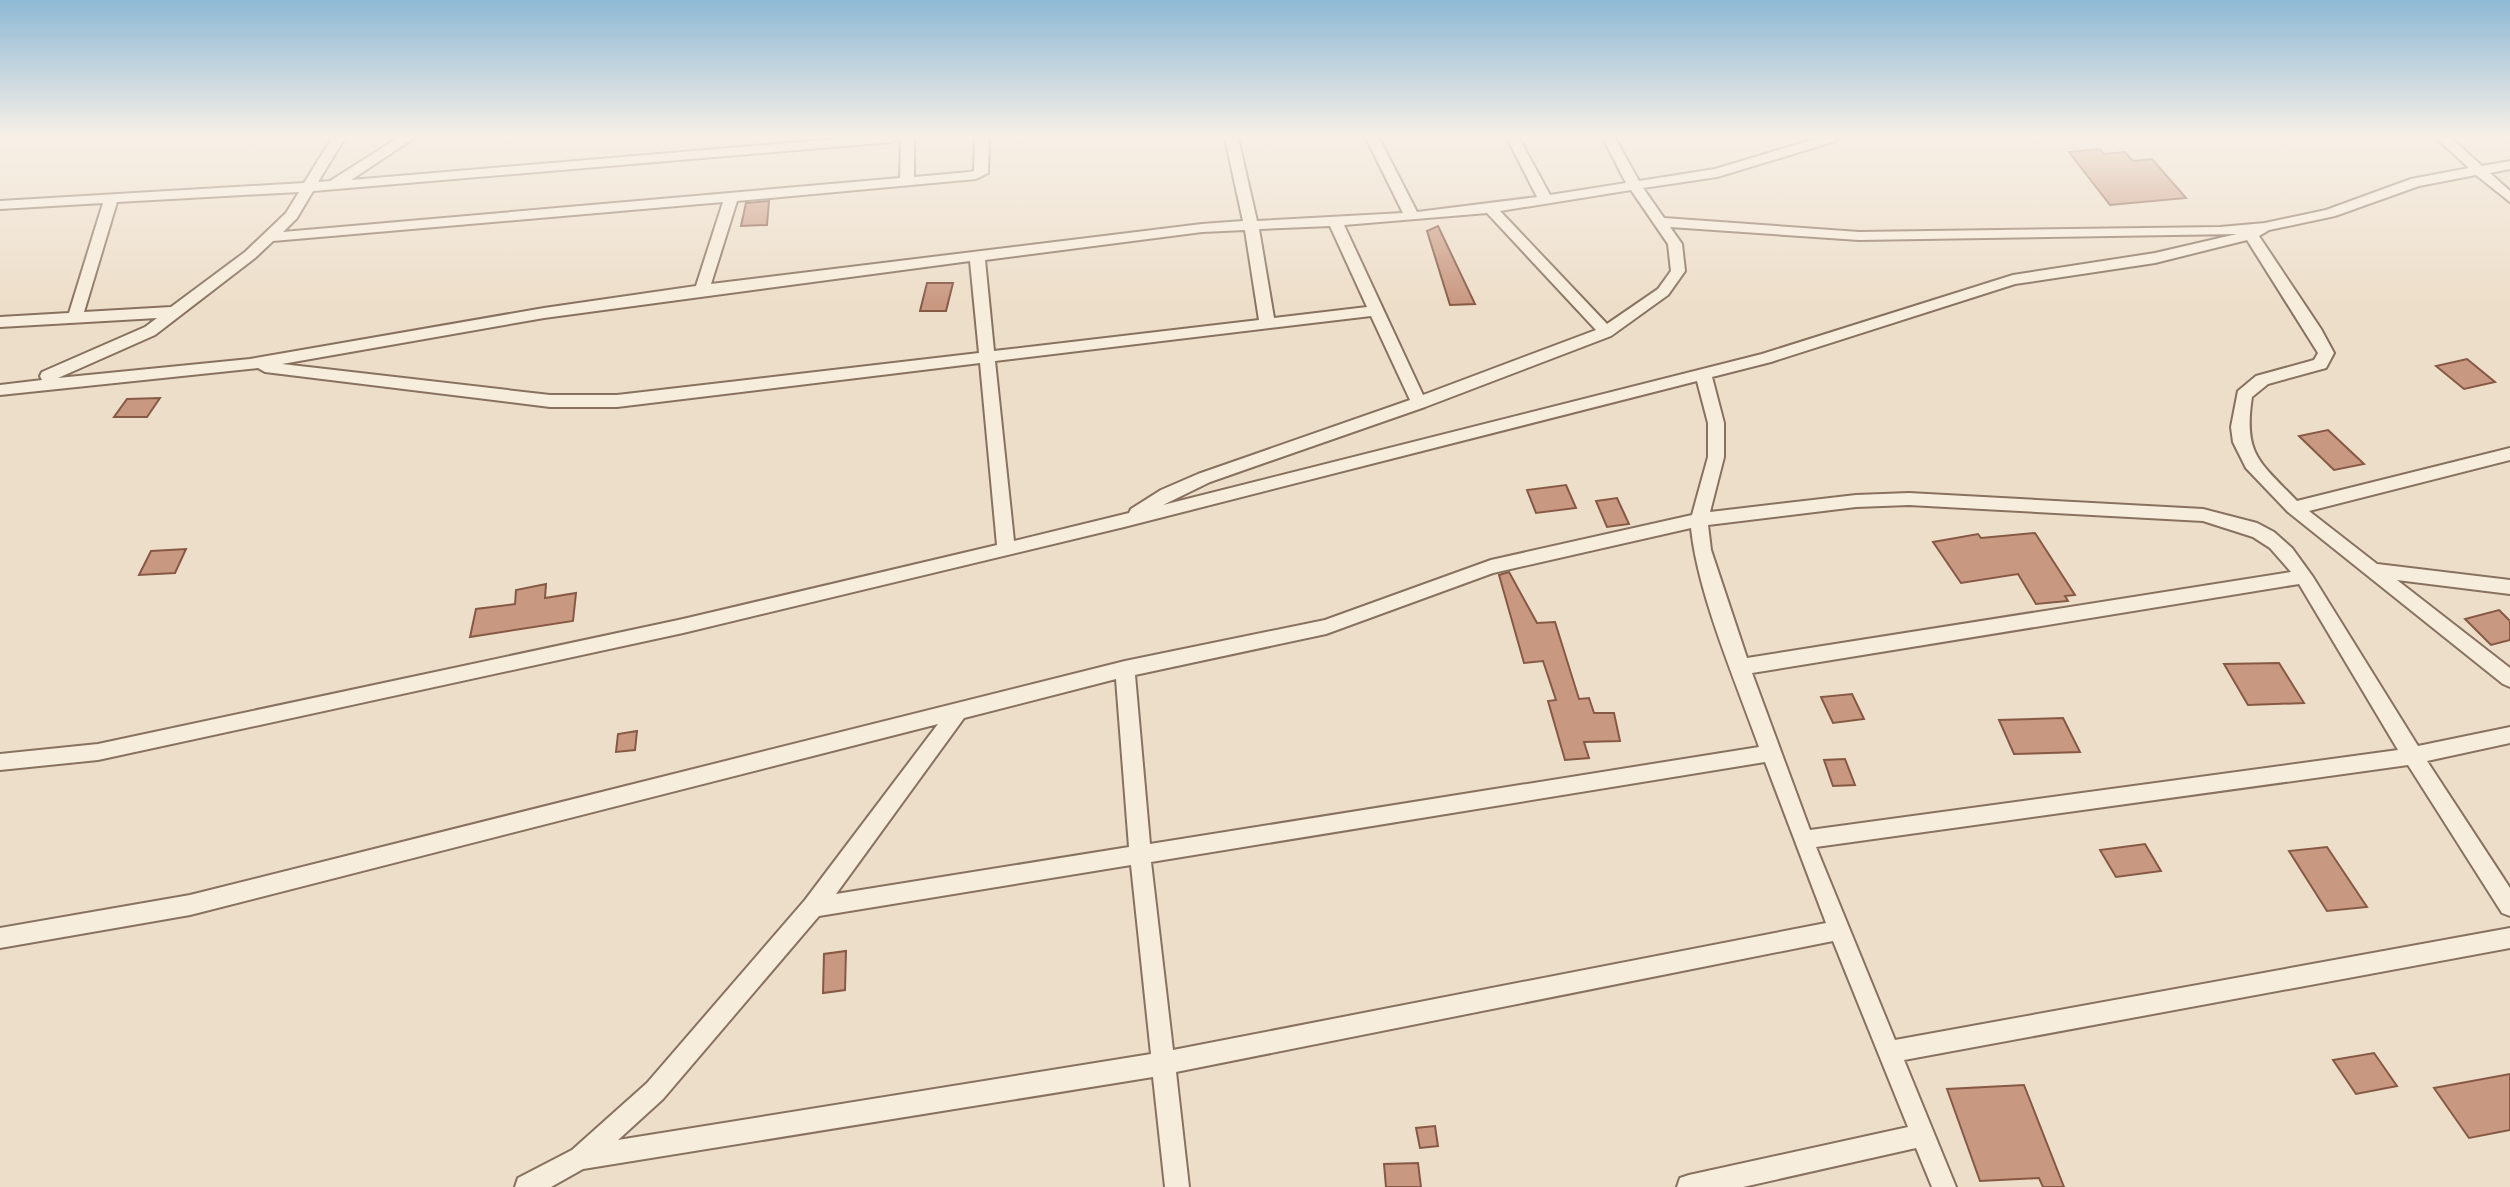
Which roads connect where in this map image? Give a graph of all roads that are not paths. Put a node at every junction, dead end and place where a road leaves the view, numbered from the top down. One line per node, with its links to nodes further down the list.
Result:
1 (204, 193): 11 (street)
2 (307, 193): 20 (street)
3 (779, 193): 10 (street)
4 (1244, 193): 18 (street)
5 (1400, 193): 15 (street)
6 (1542, 193): 12 (street)
7 (1585, 193): 12 (street)
8 (1640, 193): 17 (street)
9 (2384, 193): 19 (street)
10 (731, 198): 20 (street); 22 (street)
11 (111, 199): 13 (street); 25 (street)
12 (1546, 200): 14 (street)
13 (0, 205)
14 (1490, 208): 15 (street); 28 (street)
15 (1412, 217): 16 (street)
16 (1335, 221): 18 (street); 23 (street)
17 (1660, 222): 19 (street); 28 (street)
18 (1251, 224): 21 (street); 26 (street)
19 (2258, 231): 31 (street); 35 (street)
20 (272, 237): 24 (street)
21 (977, 257): 22 (street); 29 (street)
22 (702, 290): 30 (street)
23 (1376, 311): 26 (street); 33 (street)
24 (178, 312): 25 (street); 32 (street)
25 (75, 317): 27 (street)
26 (1267, 321): 29 (street)
27 (0, 322)
28 (1606, 332): 33 (street)
29 (988, 355): 30 (street); 38 (street)
30 (250, 364): 32 (street)
31 (1703, 374): 36 (street); 37 (street)
32 (7, 389)
33 (1419, 403): 37 (street)
34 (2510, 454): 35 (street)
35 (2294, 508): 39 (street)
36 (1699, 520): 40 (street); 42 (street); 43 (street)
37 (1124, 521): 38 (street)
38 (1006, 547): 49 (street)
39 (2371, 570): 41 (street); 44 (street)
40 (2302, 577): 42 (street); 48 (street)
41 (2510, 587)
42 (1740, 667): 47 (street)
43 (1125, 669): 45 (street); 51 (street)
44 (2510, 679)
45 (959, 710): 53 (street); 55 (street)
46 (2510, 735): 48 (street)
47 (1771, 753): 50 (street); 51 (street)
48 (2412, 756): 50 (street); 52 (street)
49 (0, 762)
50 (1803, 840): 54 (street)
51 (1140, 853): 53 (street); 58 (street)
52 (2510, 906)
53 (813, 907): 60 (street)
54 (1839, 930): 57 (street); 58 (street)
55 (0, 938)
56 (2510, 938): 57 (street)
57 (1889, 1052): 59 (street)
58 (1161, 1064): 60 (street); 62 (street)
59 (1924, 1135): 63 (street); 64 (street)
60 (580, 1158): 61 (street)
61 (527, 1187)
62 (1177, 1187)
63 (1689, 1187)
64 (1944, 1187)

